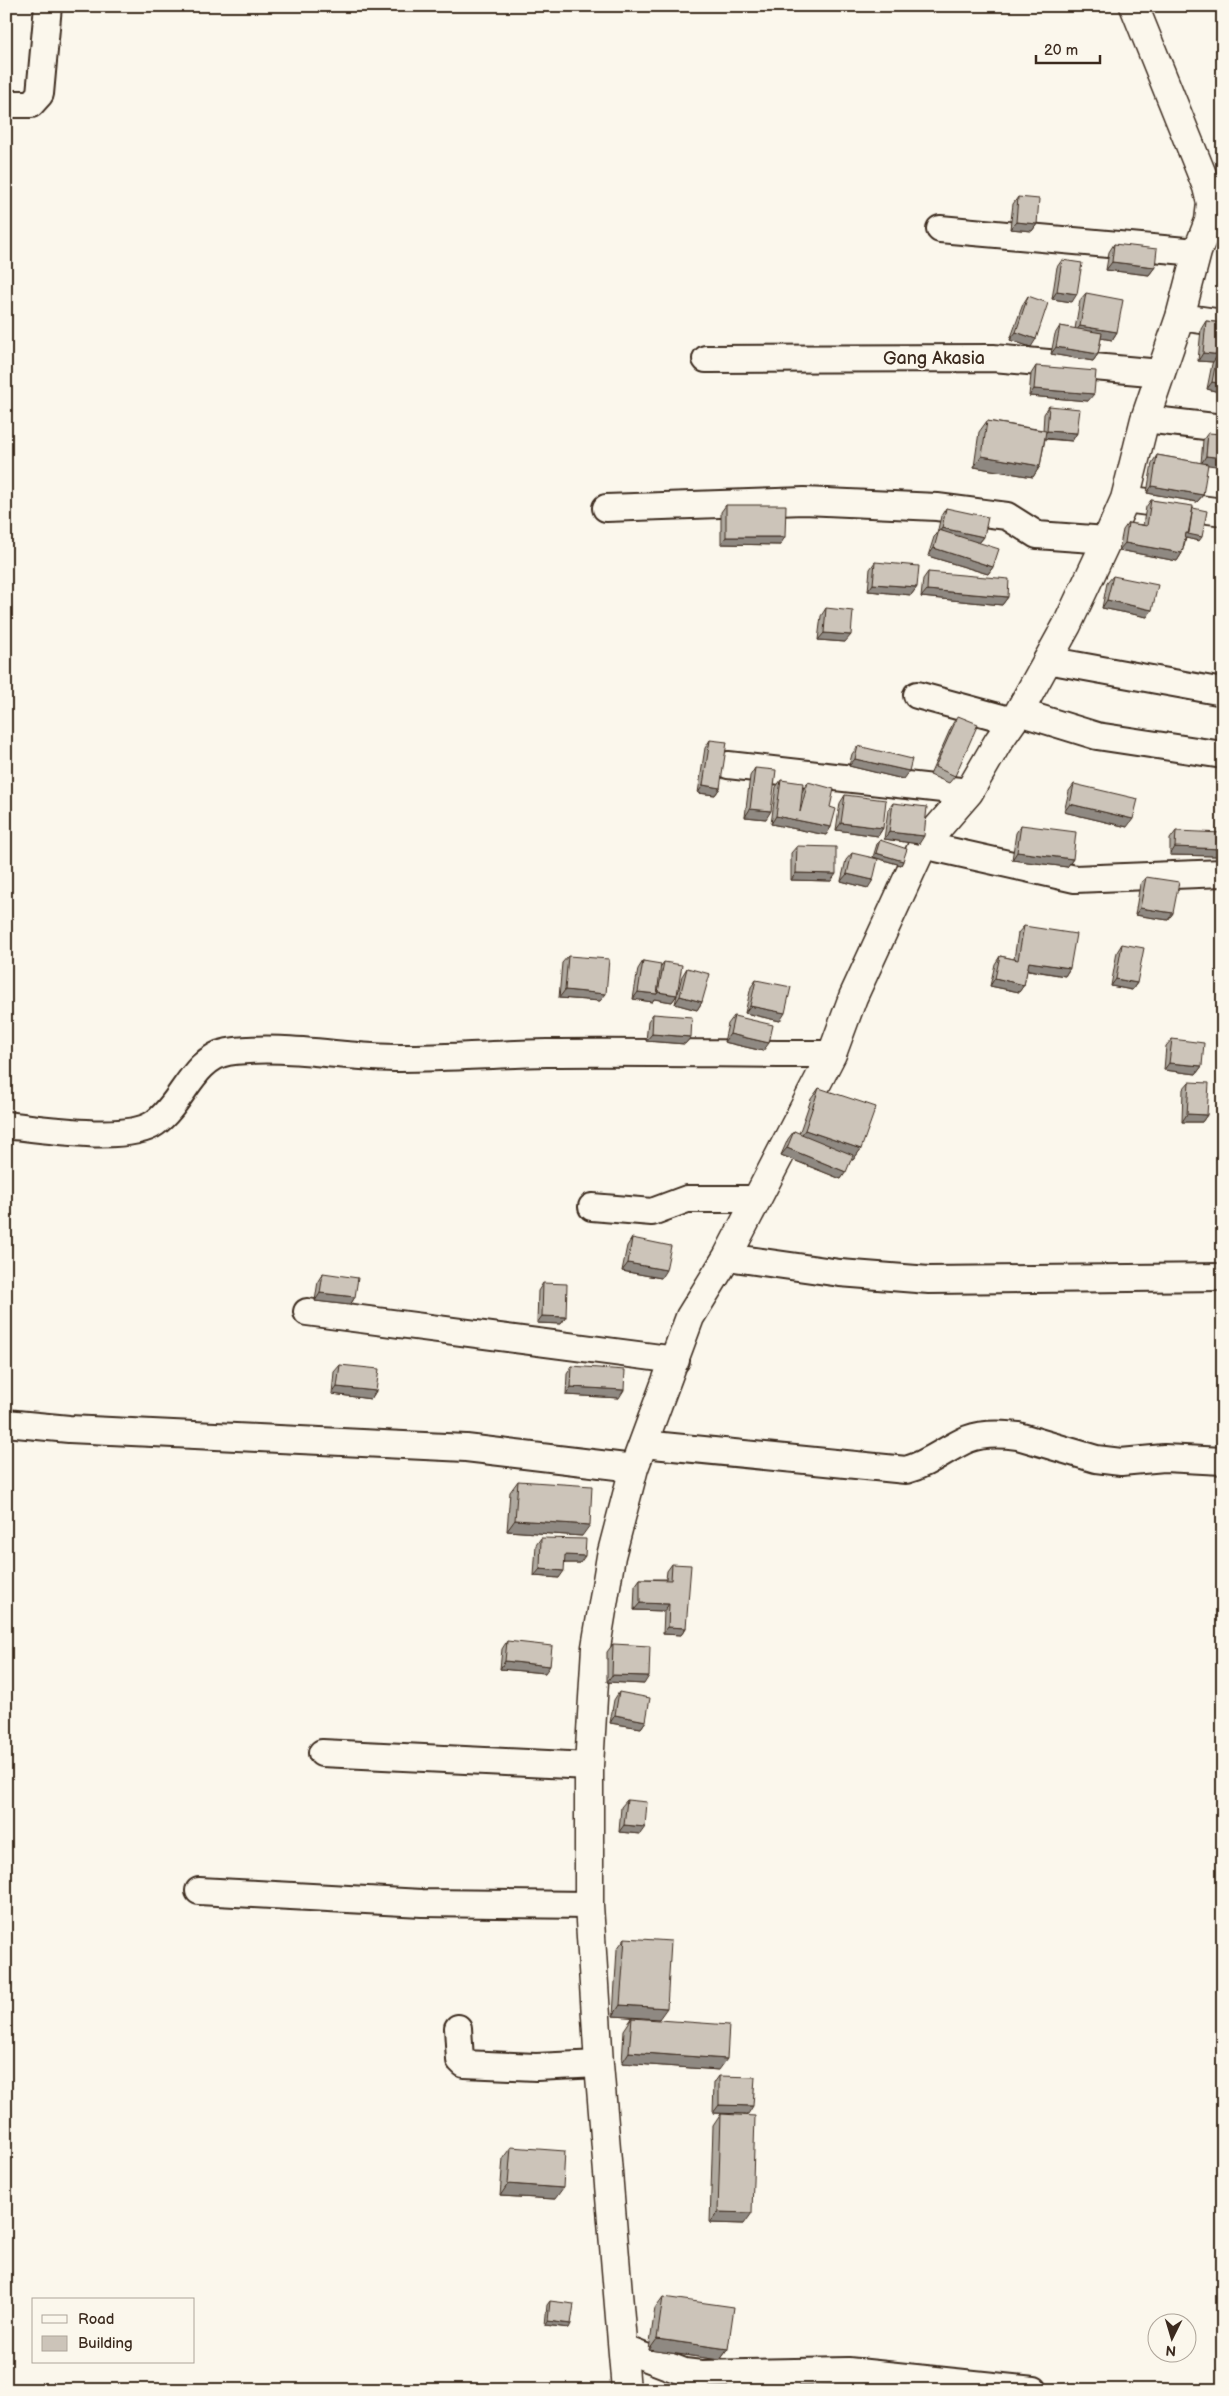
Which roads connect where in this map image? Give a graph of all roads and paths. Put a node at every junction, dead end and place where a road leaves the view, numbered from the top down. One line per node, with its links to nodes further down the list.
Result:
1 (48, 6): 3 (street)
2 (1134, 6): 5 (main road)
3 (6, 104)
4 (940, 229): 5 (street)
5 (1197, 252): 6 (main road)
6 (1180, 318): 7 (street); 9 (main road)
7 (1223, 323)
8 (706, 359): 9 (street, Gang Akasia)
9 (1161, 373): 10 (main road)
10 (1145, 419): 11 (street); 12 (main road)
11 (1223, 428)
12 (1125, 498): 14 (street); 15 (main road)
13 (606, 508): 15 (street)
14 (1223, 512)
15 (1107, 540): 16 (main road)
16 (1047, 660): 17 (street); 19 (main road)
17 (1223, 692)
18 (918, 695): 19 (street)
19 (1016, 716): 20 (street); 22 (main road)
20 (1223, 755)
21 (728, 765): 22 (street)
22 (969, 792): 23 (main road)
23 (923, 845): 24 (street); 25 (main road)
24 (1223, 873)
25 (832, 1054): 26 (street); 27 (main road)
26 (6, 1125)
27 (756, 1199): 28 (street); 29 (main road)
28 (592, 1207)
29 (727, 1257): 30 (street); 32 (main road)
30 (1223, 1278)
31 (307, 1312): 32 (street)
32 (676, 1360): 34 (main road)
33 (6, 1423): 34 (street)
34 (639, 1456): 35 (street); 37 (main road)
35 (1223, 1461)
36 (322, 1753): 37 (street)
37 (589, 1766): 39 (main road)
38 (199, 1891): 39 (street)
39 (589, 1905): 41 (main road)
40 (458, 2028): 41 (street)
41 (598, 2064): 42 (main road)
42 (624, 2349): 43 (main road); 44 (street)
43 (626, 2390)
44 (1034, 2390)

